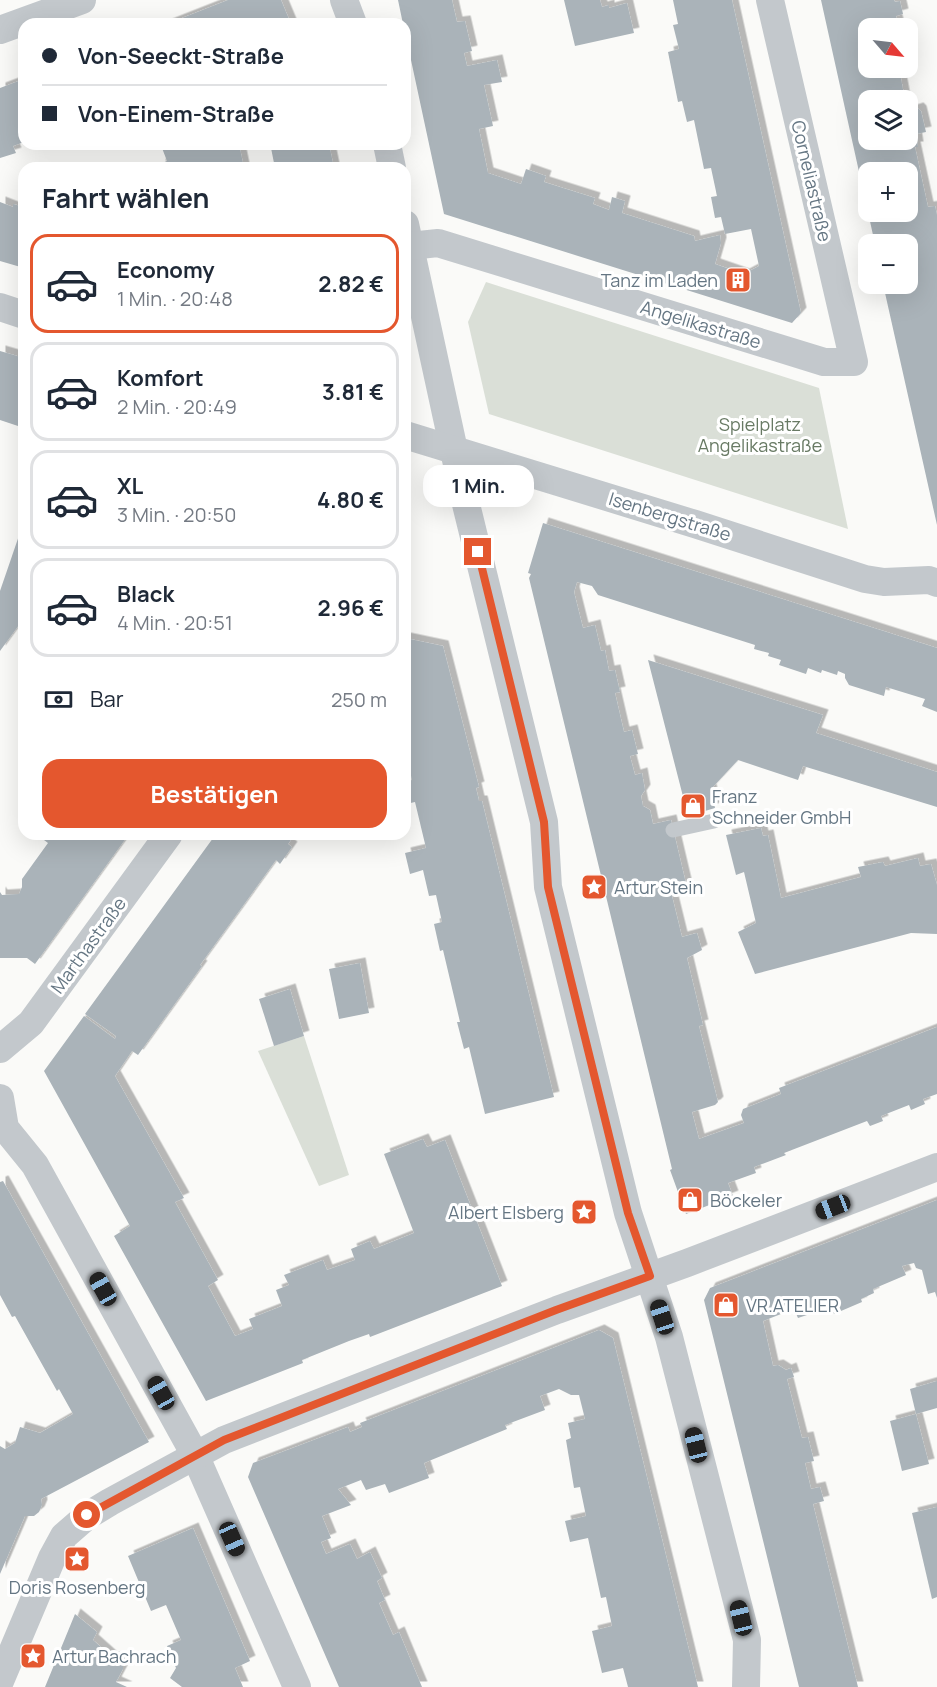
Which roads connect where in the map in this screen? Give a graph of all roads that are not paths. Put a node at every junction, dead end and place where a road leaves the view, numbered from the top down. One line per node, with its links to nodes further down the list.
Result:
1 (82, 0): 4 (street)
2 (344, 0): 5 (street)
3 (770, 0): 12 (street, Corneliastraße)
4 (33, 18)
5 (351, 18)
6 (18, 23): 7 (street)
7 (0, 30)
8 (411, 236): 12 (street, Angelikastraße)
9 (411, 253): 14 (street)
10 (0, 307): 11 (street)
11 (18, 313)
12 (854, 362)
13 (411, 437): 14 (street, Isenbergstraße)
14 (454, 450): 15 (street, Isenbergstraße); 23 (street)
15 (937, 583)
16 (714, 821): 17 (lane)
17 (673, 830)
18 (165, 840): 19 (street, Marthastraße)
19 (0, 1050)
20 (0, 1098): 21 (street)
21 (3, 1129): 24 (street)
22 (937, 1167): 23 (street)
23 (650, 1276): 24 (street); 27 (street)
24 (195, 1455): 25 (street); 26 (street)
25 (0, 1681)
26 (297, 1687)
27 (746, 1687)

